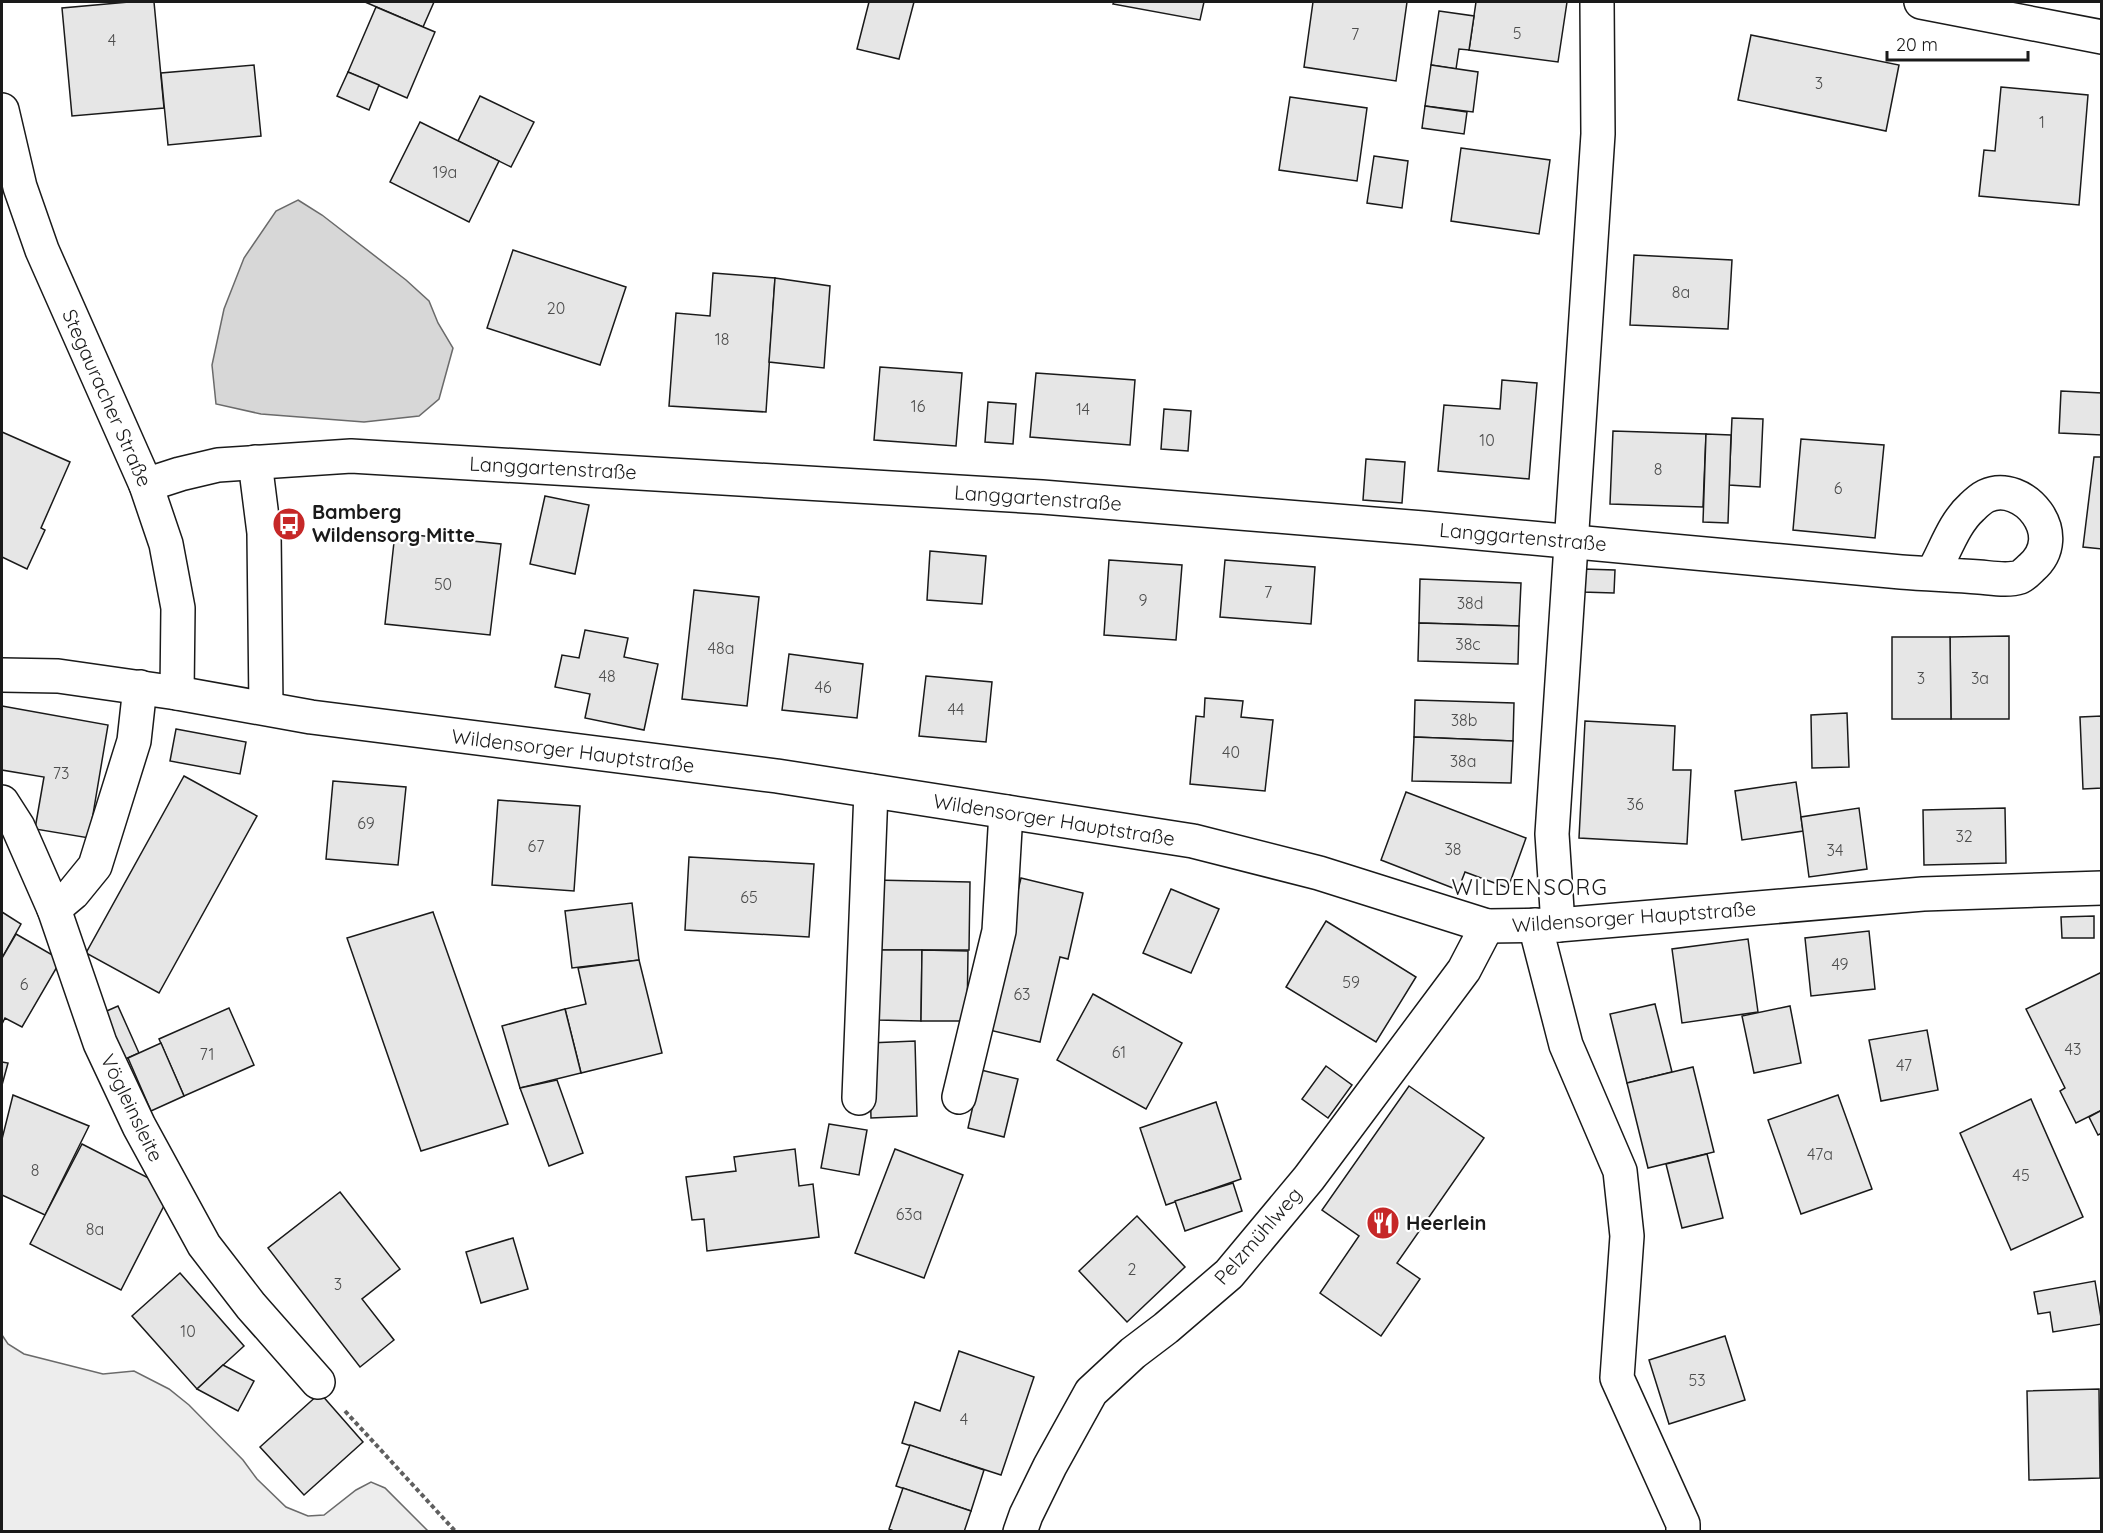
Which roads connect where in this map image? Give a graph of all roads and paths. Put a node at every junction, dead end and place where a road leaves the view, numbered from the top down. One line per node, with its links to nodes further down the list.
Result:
1 (1597, 2): 7 (street)
2 (1922, 2): 3 (street)
3 (2102, 37)
4 (2, 110): 6 (street, Stegauracher Straße)
5 (255, 462): 6 (street, Langgartenstraße); 7 (street, Langgartenstraße); 12 (street)
6 (146, 485): 11 (street, Stegauracher Straße)
7 (1572, 542): 8 (street, Langgartenstraße); 18 (street)
8 (1932, 574)
9 (2, 675): 10 (street, Wildensorger Hauptstraße)
10 (140, 687): 11 (street, Wildensorger Hauptstraße); 17 (street)
11 (177, 693): 12 (street, Wildensorger Hauptstraße)
12 (266, 708): 13 (street, Wildensorger Hauptstraße)
13 (871, 791): 15 (street, Wildensorger Hauptstraße); 21 (street)
14 (2, 802): 17 (street, Vögleinsleite)
15 (1006, 812): 19 (street, Wildensorger Hauptstraße); 20 (street)
16 (2102, 888): 18 (street, Wildensorger Hauptstraße)
17 (54, 909): 22 (street, Vögleinsleite)
18 (1546, 925): 19 (street, Wildensorger Hauptstraße); 25 (street)
19 (1487, 926): 24 (street, Pelzmühlweg)
20 (959, 1097)
21 (858, 1098)
22 (318, 1382): 23 (path)
23 (456, 1532)
24 (1020, 1532)
25 (1683, 1532)

